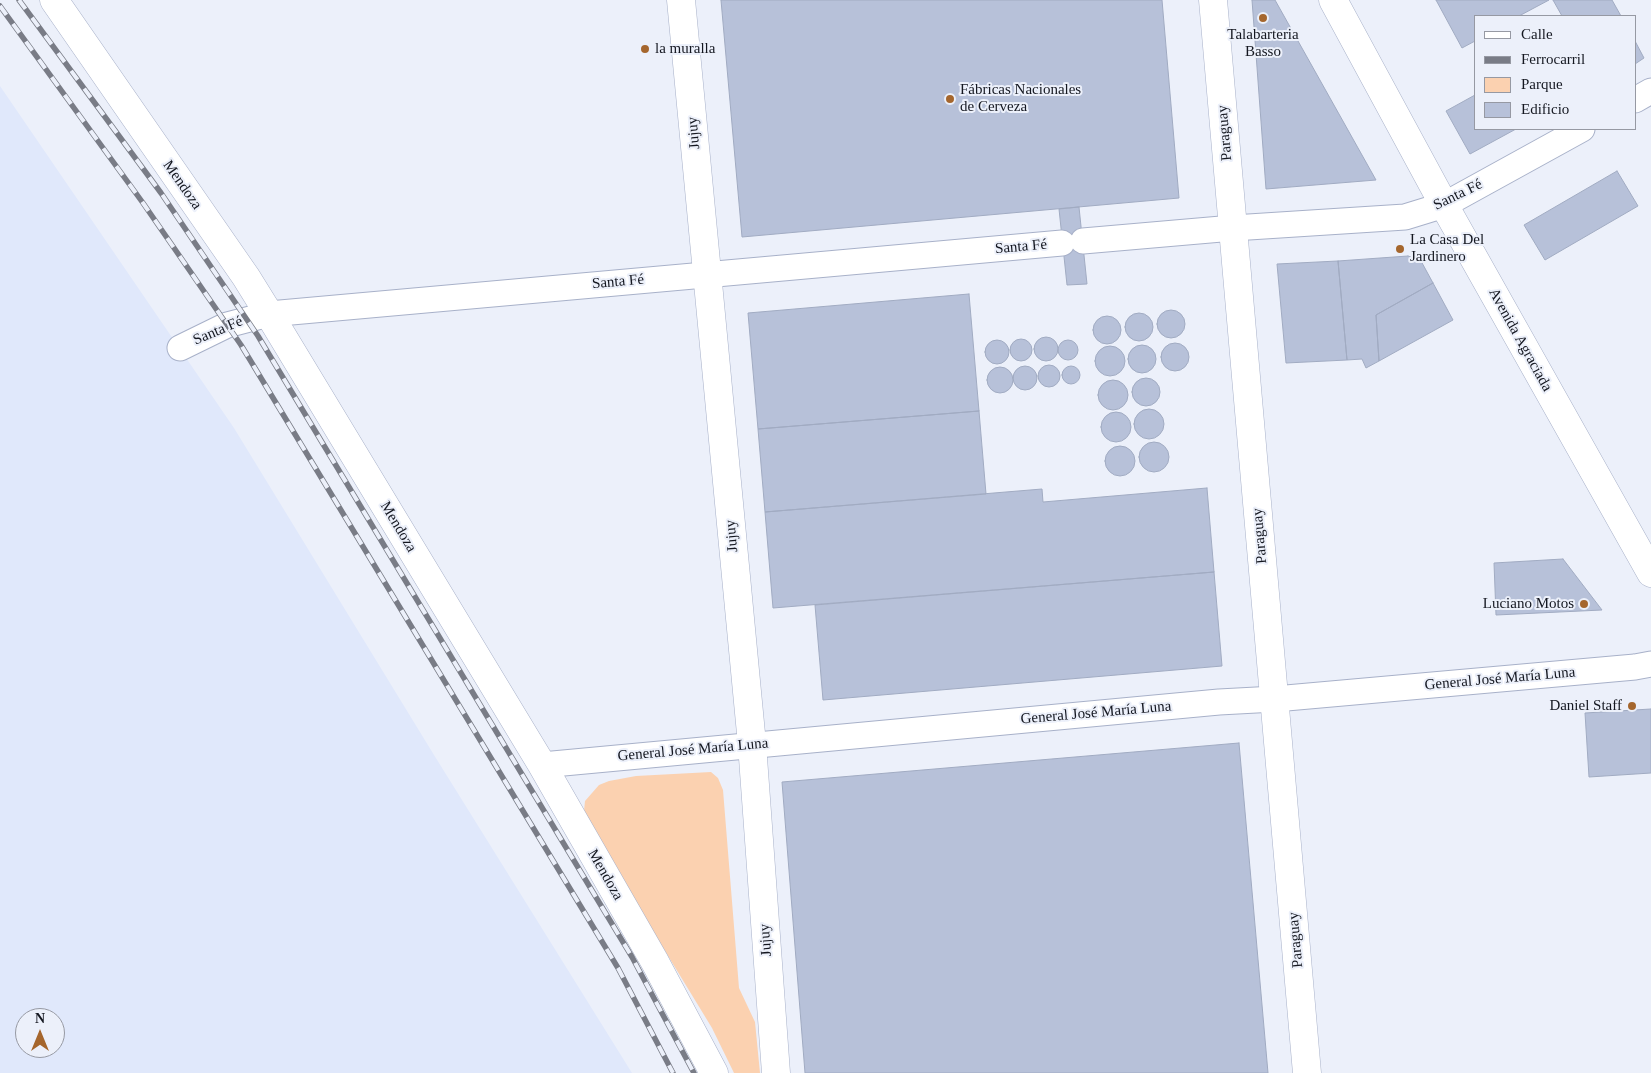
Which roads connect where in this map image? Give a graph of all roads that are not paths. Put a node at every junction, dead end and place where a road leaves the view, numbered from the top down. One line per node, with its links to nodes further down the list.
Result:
1 (54, 0): 11 (street, Mendoza)
2 (681, 0): 10 (street, Jujuy)
3 (1213, 0): 9 (street, Paraguay)
4 (1333, 0): 8 (street, Avenida Agraciada)
5 (1651, 91): 6 (street)
6 (1636, 99)
7 (1580, 130): 8 (street, Santa Fé)
8 (1444, 204): 9 (street, Santa Fé); 13 (street, Avenida Agraciada)
9 (1233, 228): 10 (street, Santa Fé); 15 (street, Paraguay)
10 (708, 274): 11 (street, Santa Fé); 16 (street, Jujuy)
11 (269, 314): 12 (street, Santa Fé); 17 (street, Mendoza)
12 (180, 348)
13 (1651, 573)
14 (1651, 664): 15 (street, General José María Luna)
15 (1275, 699): 16 (street, General José María Luna); 20 (street, Paraguay)
16 (752, 744): 17 (street, General José María Luna); 19 (street, Jujuy)
17 (542, 764): 18 (street, Mendoza)
18 (714, 1073)
19 (776, 1073)
20 (1307, 1073)

